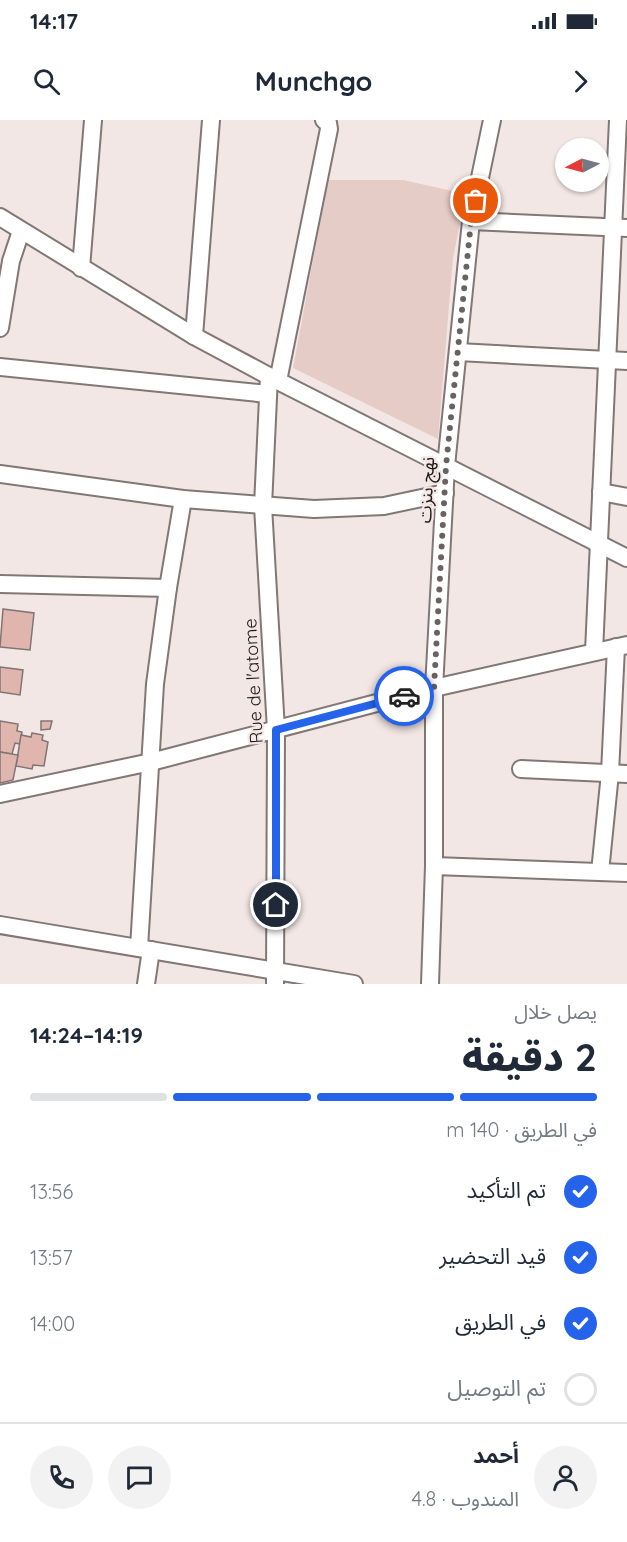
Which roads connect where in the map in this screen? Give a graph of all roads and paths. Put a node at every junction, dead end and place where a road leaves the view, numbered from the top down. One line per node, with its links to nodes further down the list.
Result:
1 (93, 120): 12 (street)
2 (211, 120): 14 (street)
3 (324, 120): 19 (street, Rue de l'atome)
4 (492, 120): 8 (street, نهج بنزت)
5 (618, 120): 6 (street)
6 (622, 138): 9 (street)
7 (0, 217): 10 (street)
8 (471, 222): 9 (street); 15 (street, نهج بنزت)
9 (620, 228): 16 (street)
10 (21, 231): 11 (street); 12 (street)
11 (6, 260): 13 (street)
12 (81, 268): 14 (street)
13 (0, 328)
14 (194, 336): 19 (street)
15 (458, 352): 16 (street); 20 (street, نهج بنزت)
16 (607, 360): 17 (street); 22 (street)
17 (627, 361)
18 (0, 367): 19 (street)
19 (272, 384): 20 (street); 26 (street, Rue de l'atome)
20 (446, 466): 23 (street, نهج بنزت); 27 (street)
21 (0, 474): 25 (street)
22 (601, 492): 24 (street); 27 (street)
23 (445, 494): 26 (street); 33 (street, نهج بنزت)
24 (627, 497)
25 (183, 499): 26 (street); 30 (street)
26 (263, 506): 34 (street, Rue de l'atome)
27 (599, 542): 28 (street); 32 (street)
28 (627, 558)
29 (0, 584): 30 (street)
30 (168, 588): 35 (street)
31 (622, 646): 32 (street); 37 (street)
32 (594, 652): 33 (street)
33 (434, 688): 34 (street); 40 (street, نهج بنزت)
34 (276, 730): 35 (street); 45 (street, Rue de l'atome)
35 (151, 762): 39 (street); 44 (street)
36 (521, 769): 37 (street)
37 (610, 773): 38 (street); 41 (street)
38 (627, 774)
39 (0, 794)
40 (434, 866): 41 (street); 48 (street, نهج بنزت)
41 (600, 872): 42 (street)
42 (627, 873)
43 (0, 925): 44 (street)
44 (145, 949): 45 (street); 46 (street)
45 (276, 977): 47 (street)
46 (146, 984)
47 (354, 984)
48 (430, 984)

